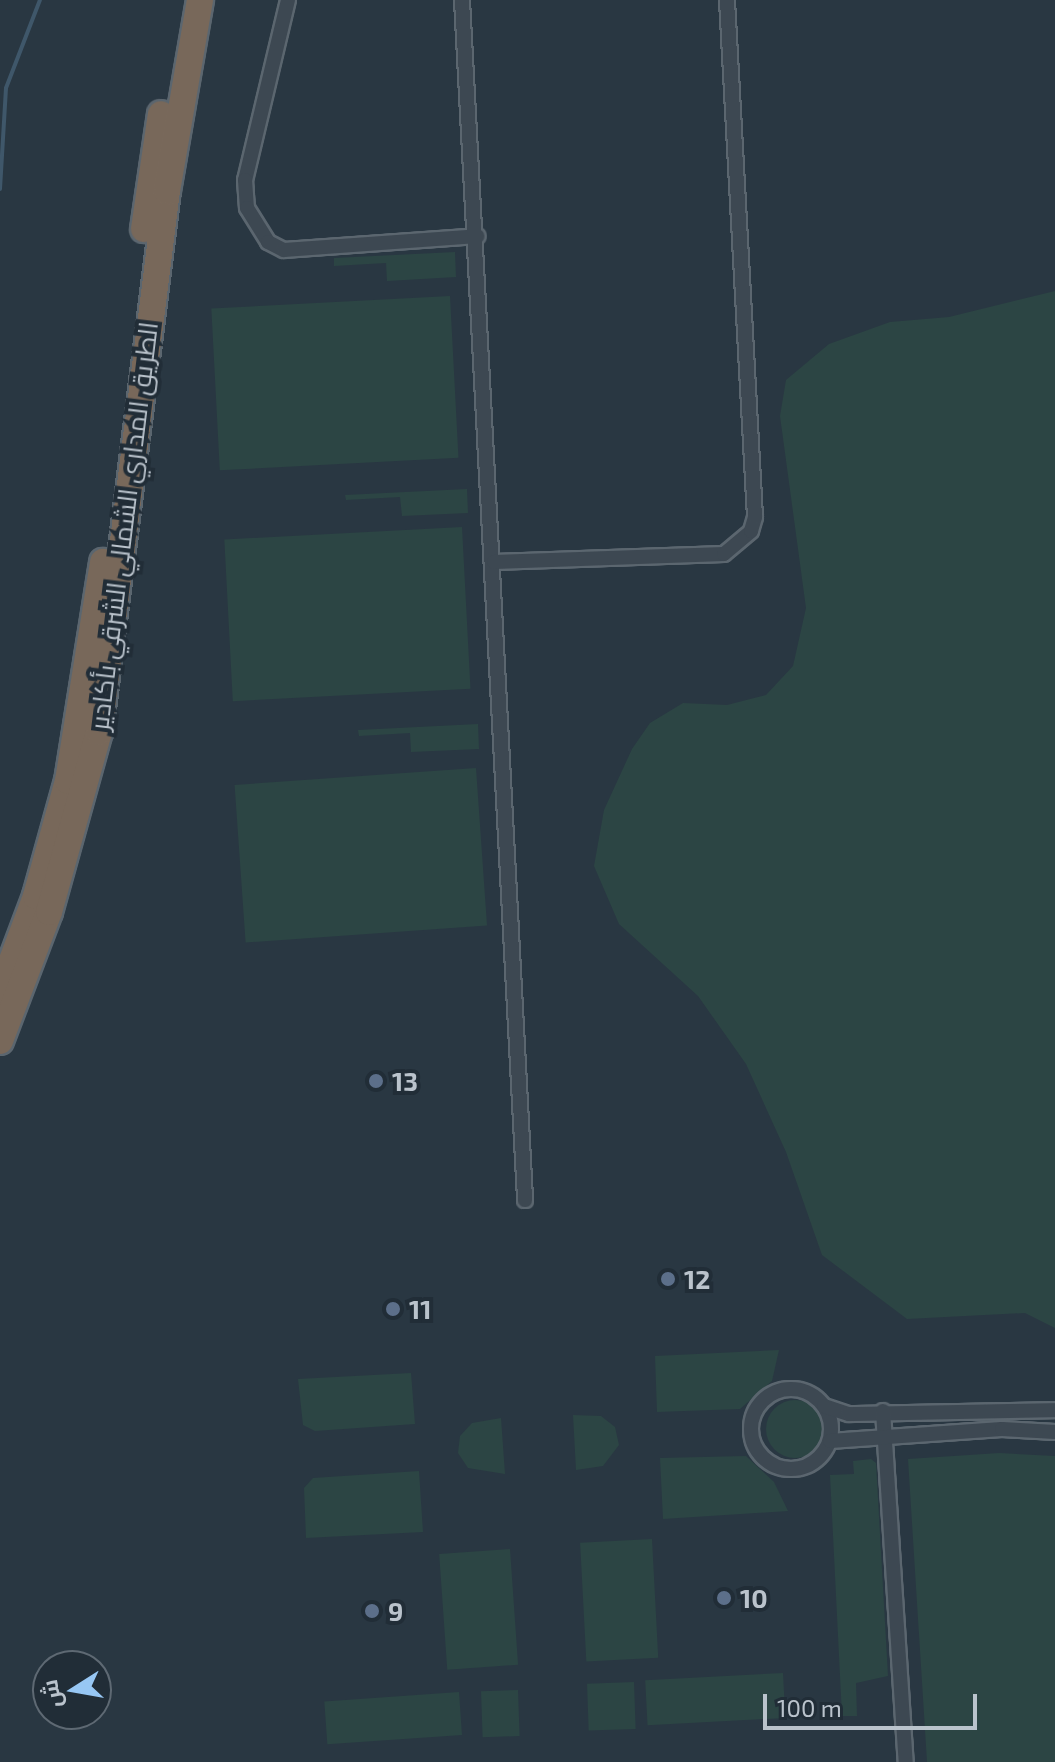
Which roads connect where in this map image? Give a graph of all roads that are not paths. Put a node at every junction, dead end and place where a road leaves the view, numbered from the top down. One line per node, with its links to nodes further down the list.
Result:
1 (182, 0): 8 (highway, الطريق المداري الشمالي الشرقي بأكادير)
2 (200, 0): 9 (highway, الطريق المداري الشمالي الشرقي بأكادير)
3 (288, 0): 6 (street)
4 (462, 0): 6 (street)
5 (727, 0): 7 (street)
6 (477, 236): 7 (street)
7 (494, 562): 10 (street)
8 (0, 992)
9 (0, 1041)
10 (525, 1200)
11 (824, 1406): 13 (street); 16 (street); 16 (street)
12 (1055, 1410): 13 (street)
13 (883, 1411): 15 (street)
14 (1055, 1432): 15 (street)
15 (884, 1436): 16 (street); 17 (street)
16 (830, 1441)
17 (906, 1762)

